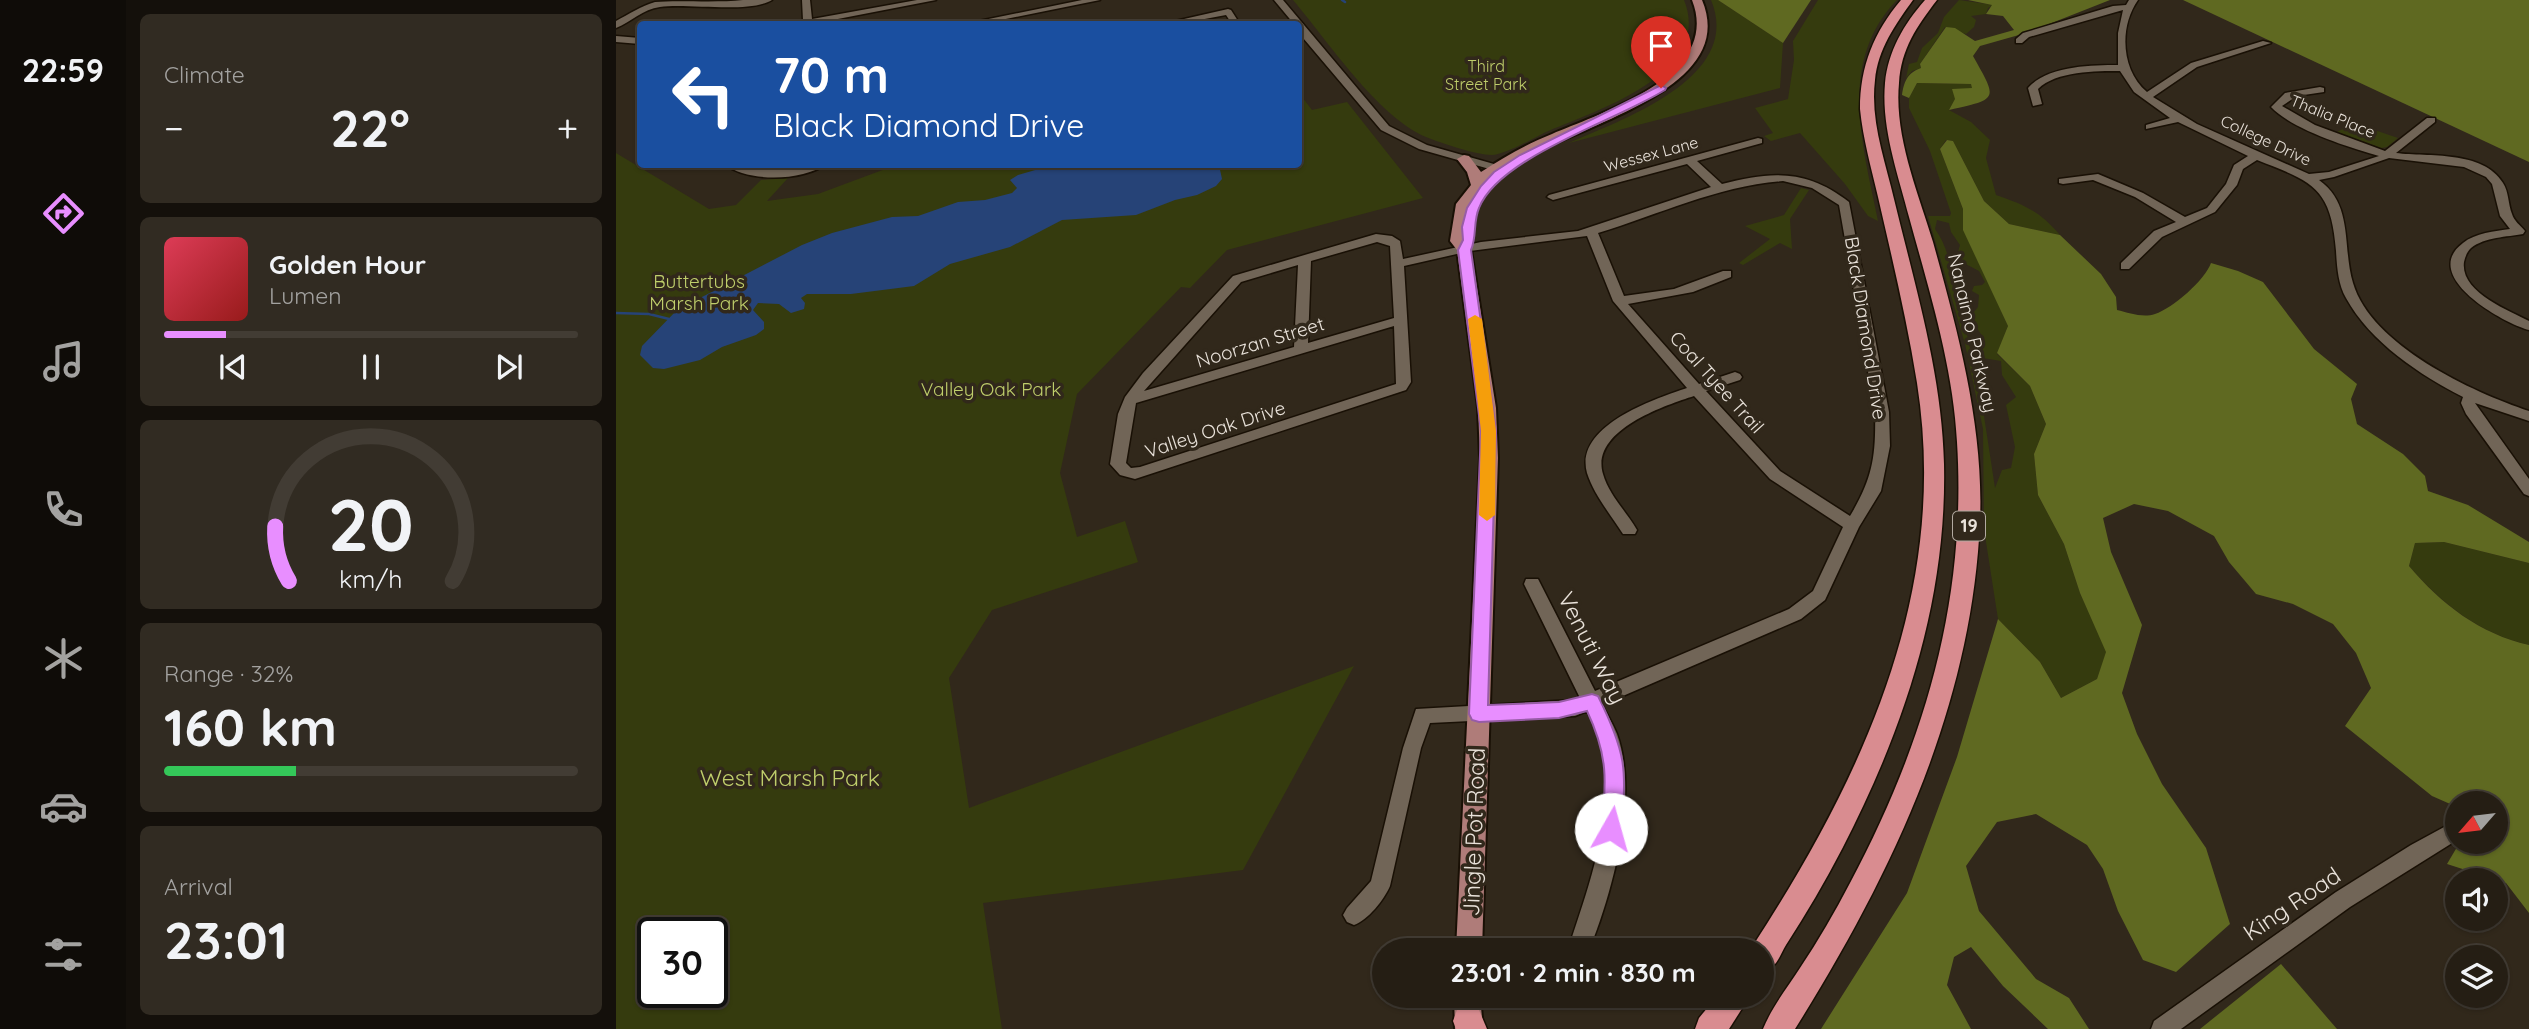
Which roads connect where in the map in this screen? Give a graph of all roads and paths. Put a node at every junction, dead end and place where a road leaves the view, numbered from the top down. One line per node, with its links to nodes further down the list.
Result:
1 (768, 0): 16 (street)
2 (806, 0): 10 (street)
3 (932, 0): 11 (street)
4 (1096, 0): 12 (street)
5 (1278, 0): 15 (street)
6 (1698, 0): 36 (main road)
7 (1907, 0): 69 (highway, 19)
8 (1931, 0): 70 (highway, Nanaimo Parkway / 19)
9 (2131, 3): 20 (street); 22 (street)
10 (805, 21)
11 (821, 21)
12 (984, 21)
13 (1182, 21): 14 (street)
14 (1234, 21)
15 (1293, 21)
16 (616, 25)
17 (1302, 32): 32 (street)
18 (616, 39): 19 (street)
19 (637, 41)
20 (2019, 41)
21 (2266, 43): 24 (street)
22 (2124, 68): 24 (street, College Drive); 25 (street)
23 (2320, 90): 31 (street, Thalia Place)
24 (2147, 96): 26 (street, College Drive)
25 (2037, 104)
26 (2181, 118): 28 (street); 30 (street, College Drive)
27 (2431, 120): 31 (street)
28 (2150, 127)
29 (1758, 141): 33 (street, Wessex Lane)
30 (2256, 155): 37 (street, College Drive); 42 (street)
31 (2388, 155): 37 (street); 44 (street)
32 (1464, 159): 36 (street); 39 (main road)
33 (1689, 160): 40 (street); 41 (street, Wessex Lane)
34 (739, 168): 35 (street)
35 (799, 168)
36 (1499, 169): 39 (main road, Jingle Pot Road); 45 (main road, Jingle Pot Road)
37 (2306, 178): 56 (street, College Drive)
38 (2063, 181): 42 (street)
39 (1477, 184): 45 (main road, Jingle Pot Road)
40 (1721, 190): 43 (street, Black Diamond Drive); 60 (street, Black Diamond Drive)
41 (1553, 197)
42 (2183, 222): 48 (street)
43 (1591, 231): 45 (street, Black Diamond Drive); 50 (street, Coal Tyee Trail)
44 (2524, 233): 52 (street)
45 (1464, 250): 47 (street); 64 (main road, Jingle Pot Road)
46 (1305, 258): 47 (street, Valley Oak Drive); 53 (street); 57 (street, Valley Oak Drive)
47 (1397, 264): 51 (street, Valley Oak Drive)
48 (2125, 266)
49 (1727, 274): 50 (street)
50 (1619, 301): 55 (street, Coal Tyee Trail)
51 (1401, 320): 53 (street, Noorzan Street); 57 (street, Valley Oak Drive)
52 (2529, 326)
53 (1301, 350): 57 (street, Noorzan Street)
54 (1735, 377): 55 (street)
55 (1697, 390): 60 (street, Coal Tyee Trail); 61 (street)
56 (2471, 395): 58 (street, College Drive); 59 (street)
57 (1130, 400)
58 (2529, 416)
59 (2529, 490)
60 (1852, 525): 63 (street, Black Diamond Drive)
61 (1629, 530)
62 (1532, 583): 63 (street, Venuti Way)
63 (1592, 702): 64 (street, Black Diamond Drive); 68 (street, Venuti Way)
64 (1479, 714): 66 (street); 67 (main road, Jingle Pot Road)
65 (2445, 837): 71 (street, King Road)
66 (1354, 915)
67 (1470, 938)
68 (1582, 938)
69 (1774, 938)
70 (1778, 1029)
71 (2162, 1029)

